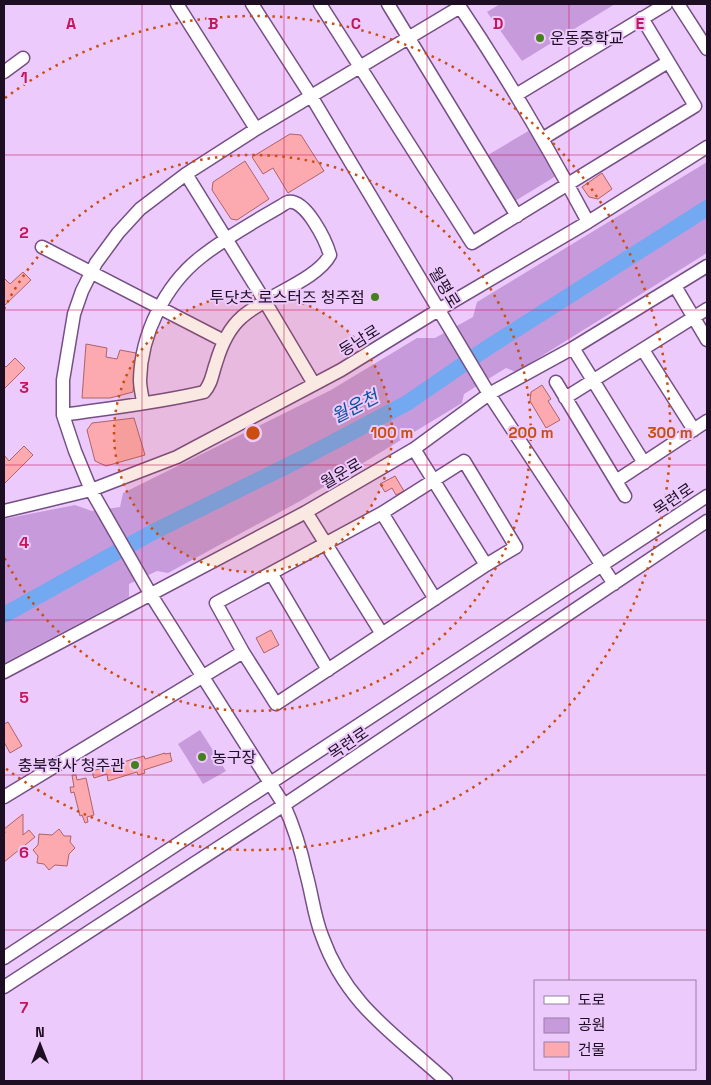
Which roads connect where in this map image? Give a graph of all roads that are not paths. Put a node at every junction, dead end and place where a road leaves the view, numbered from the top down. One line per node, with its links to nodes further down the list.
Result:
1 (177, 4): 17 (street)
2 (252, 4): 16 (street, 월평로)
3 (320, 4): 13 (street)
4 (388, 4): 9 (street)
5 (666, 4): 8 (street)
6 (678, 4): 10 (street)
7 (459, 5): 9 (street); 15 (street)
8 (642, 18): 12 (street); 15 (street)
9 (408, 37): 13 (street); 22 (street)
10 (707, 49)
11 (23, 58): 14 (street)
12 (668, 62): 18 (street); 21 (street)
13 (360, 66): 16 (street); 22 (street)
14 (4, 72)
15 (516, 95): 18 (street)
16 (311, 96): 17 (street); 31 (street, 월평로)
17 (256, 129): 20 (street)
18 (542, 139): 21 (street)
19 (707, 146): 23 (street, 동남로)
20 (186, 174): 24 (street); 27 (street)
21 (568, 184): 22 (street); 23 (street)
22 (517, 216)
23 (588, 222): 31 (street, 동남로)
24 (226, 239): 29 (street); 29 (street); 30 (street)
25 (42, 247): 27 (street)
26 (707, 266): 28 (street, 월운로)
27 (92, 272): 30 (street); 44 (street)
28 (675, 286): 33 (street); 36 (street, 월운로)
29 (264, 300): 35 (street); 40 (street)
30 (159, 309): 35 (street); 43 (street)
31 (440, 309): 40 (street, 동남로); 41 (street, 월평로)
32 (707, 309): 33 (street)
33 (693, 318): 34 (street); 37 (street)
34 (707, 340)
35 (224, 341): 43 (street)
36 (573, 348): 38 (street); 41 (street, 월운로)
37 (643, 350): 38 (street); 46 (street)
38 (593, 381): 42 (street); 48 (street)
39 (556, 382): 42 (street)
40 (314, 384): 51 (street, 동남로)
41 (489, 394): 47 (street, 월운로); 60 (street, 월평로)
42 (565, 398): 50 (street)
43 (143, 402): 44 (street)
44 (63, 415): 51 (street)
45 (707, 422): 46 (street)
46 (694, 430): 48 (street)
47 (414, 448): 49 (street); 55 (street, 월운로)
48 (644, 463): 50 (street)
49 (434, 481): 56 (street); 59 (street); 59 (street)
50 (616, 482): 52 (street)
51 (91, 490): 54 (street, 동남로); 63 (street)
52 (625, 496)
53 (707, 496): 60 (street, 목련로)
54 (4, 511)
55 (306, 512): 58 (street); 63 (street, 월운로)
56 (382, 513): 58 (street); 64 (street)
57 (707, 521): 62 (street, 목련로)
58 (326, 544): 61 (street); 65 (street)
59 (486, 565): 64 (street)
60 (602, 566): 62 (street, 월평로); 70 (street, 목련로)
61 (271, 573): 66 (street); 67 (street)
62 (614, 584): 72 (street, 목련로)
63 (151, 595): 68 (street, 월운로); 69 (street)
64 (435, 599): 65 (street)
65 (382, 634): 67 (street)
66 (243, 652): 67 (street); 69 (street)
67 (328, 670)
68 (4, 672)
69 (203, 676): 70 (street); 71 (street)
70 (271, 784): 72 (street); 73 (street, 목련로)
71 (4, 797)
72 (284, 804): 74 (street, 목련로); 75 (street)
73 (4, 958)
74 (4, 987)
75 (446, 1081)

